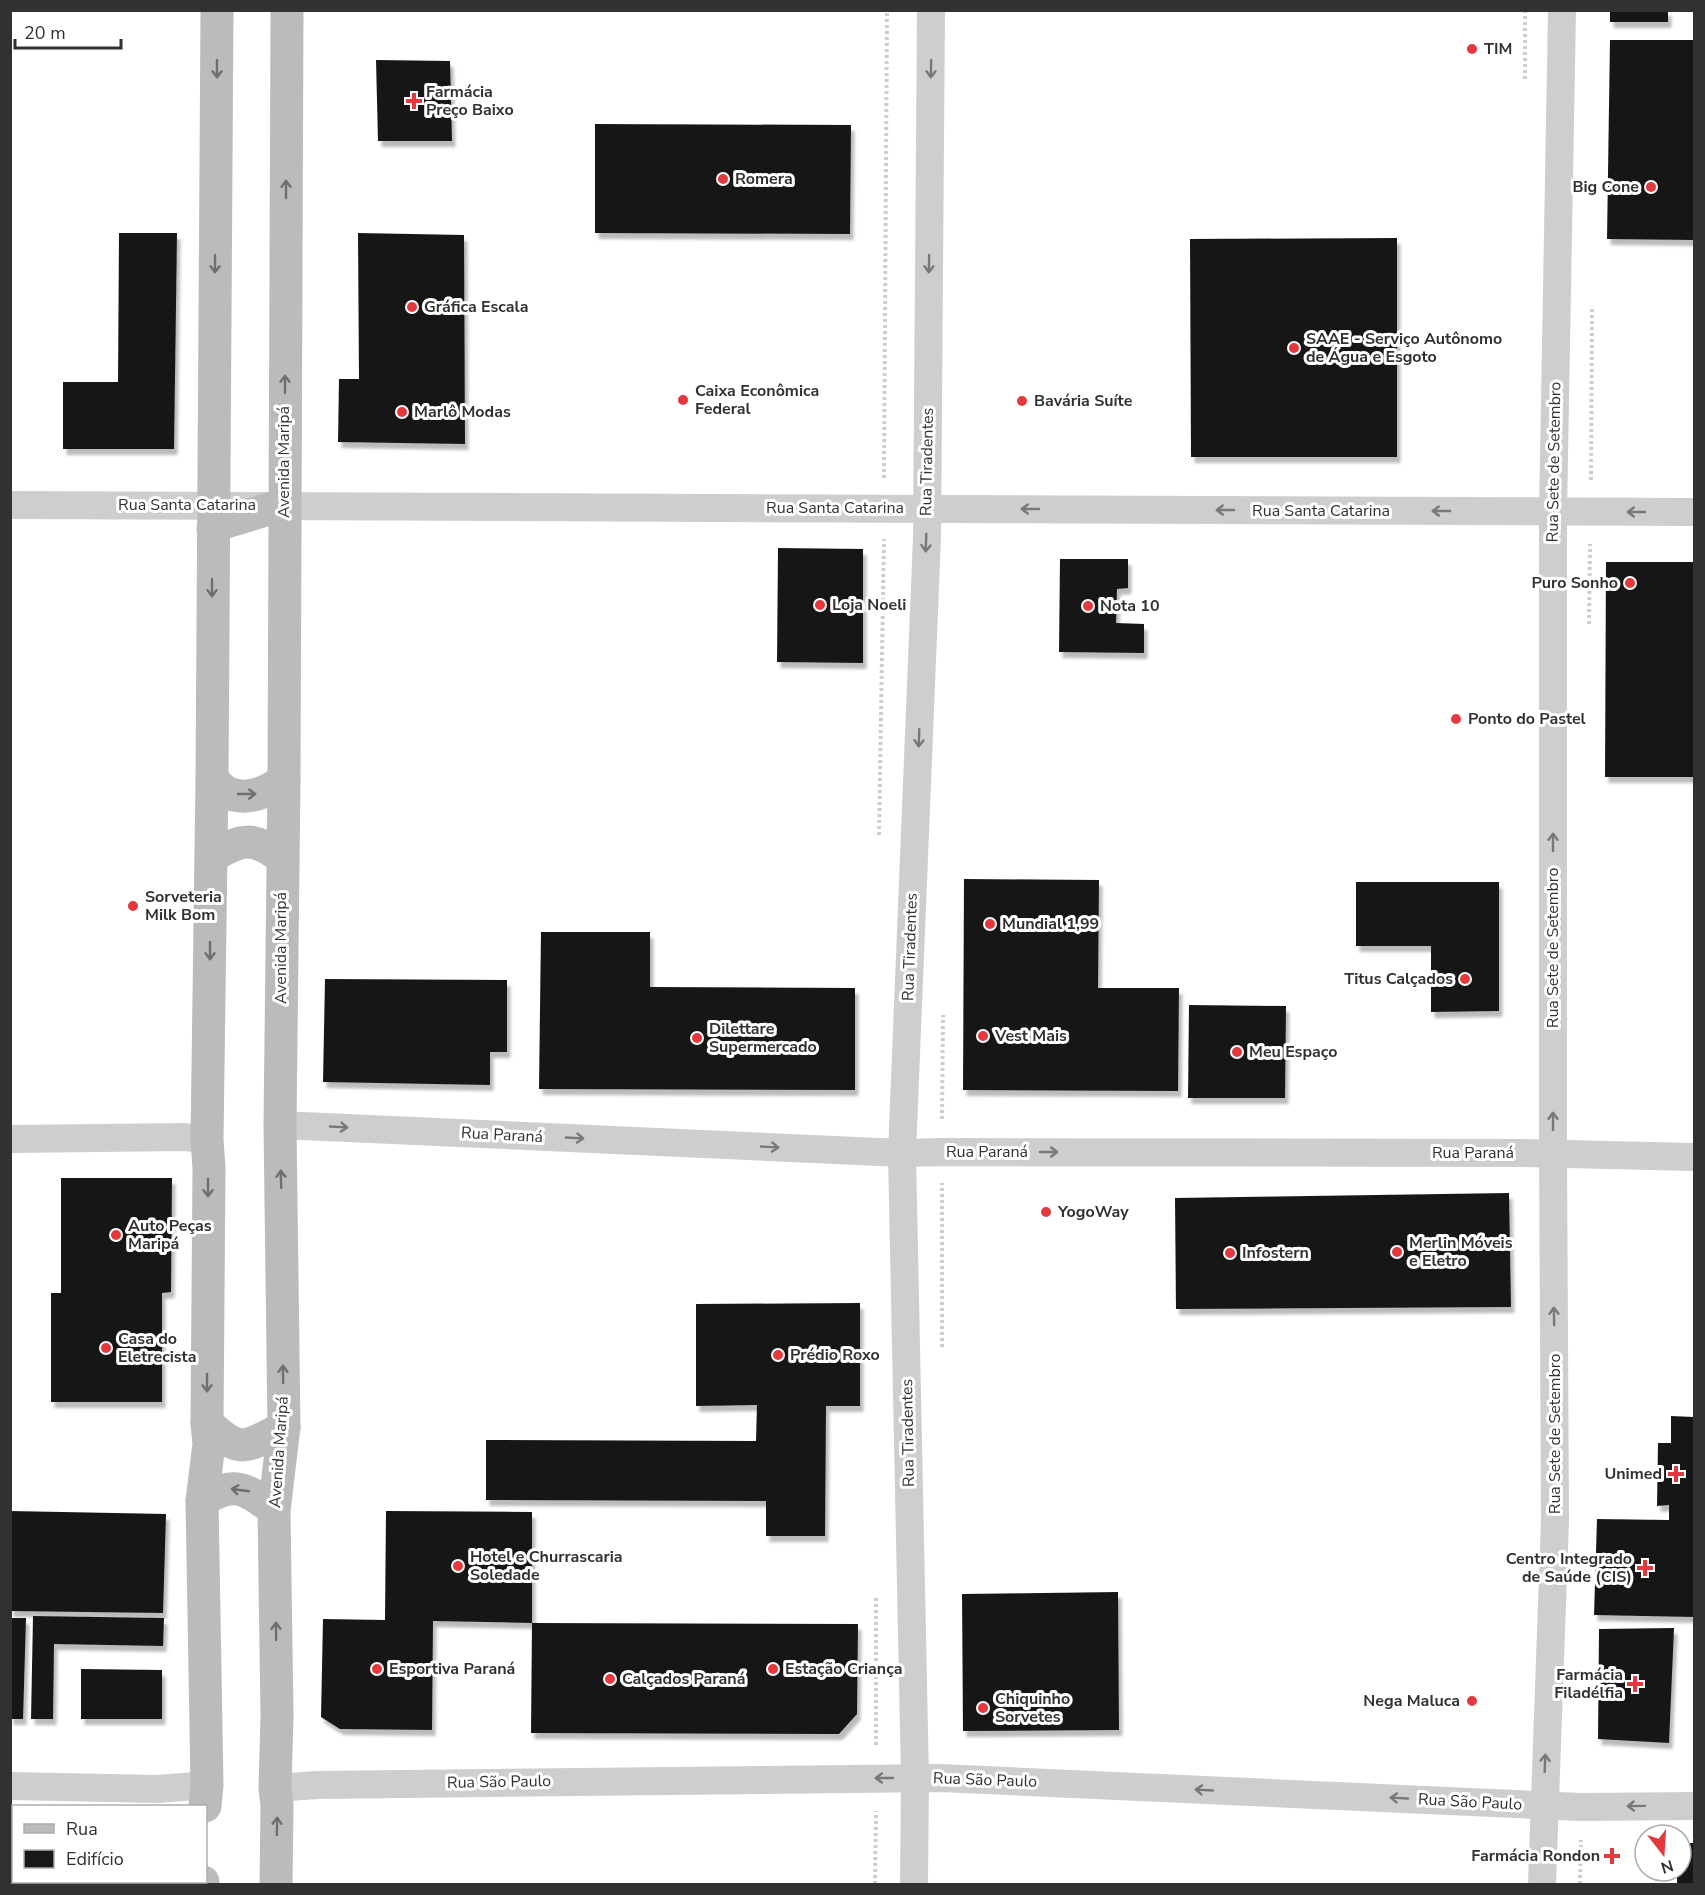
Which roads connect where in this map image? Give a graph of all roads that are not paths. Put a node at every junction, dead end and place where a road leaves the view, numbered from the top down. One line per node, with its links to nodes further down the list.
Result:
1 (217, 10): 10 (main road, one-way to 10)
2 (286, 10): 6 (main road, Avenida Maripá, one-way to 2)
3 (931, 10): 7 (street, Rua Tiradentes, one-way to 7)
4 (1562, 10): 8 (street, Rua Sete de Setembro)
5 (10, 505): 10 (street, Rua Santa Catarina)
6 (281, 506): 7 (street, Rua Santa Catarina); 10 (main road); 12 (main road, Avenida Maripá)
7 (927, 508): 8 (street, Rua Santa Catarina, one-way to 7); 18 (street, Rua Tiradentes, one-way to 18)
8 (1553, 513): 9 (street, Rua Santa Catarina, one-way to 8); 19 (street, Rua Sete de Setembro, one-way to 8)
9 (1695, 513)
10 (213, 517): 11 (main road, one-way to 11)
11 (212, 779): 12 (main road, one-way to 12); 13 (main road)
12 (284, 780): 14 (main road, Avenida Maripá)
13 (211, 857): 14 (main road); 17 (main road, one-way to 17)
14 (282, 858): 15 (main road, Avenida Maripá)
15 (280, 1125): 18 (street, Rua Paraná, one-way to 18); 22 (main road, Avenida Maripá, one-way to 15)
16 (10, 1139): 17 (street)
17 (207, 1140): 21 (main road, one-way to 21)
18 (902, 1153): 19 (street, Rua Paraná, one-way to 19); 25 (street, Rua Tiradentes)
19 (1553, 1154): 20 (street, Rua Paraná); 29 (street, Rua Sete de Setembro, one-way to 19)
20 (1695, 1157)
21 (207, 1423): 22 (main road); 23 (main road)
22 (284, 1427): 24 (main road, Avenida Maripá)
23 (202, 1501): 24 (main road, one-way to 23); 28 (main road)
24 (274, 1510): 27 (main road, Avenida Maripá, one-way to 24)
25 (915, 1778): 27 (street, Rua São Paulo, one-way to 27); 29 (street, Rua São Paulo, one-way to 25); 32 (street, Rua Tiradentes)
26 (10, 1786): 28 (street)
27 (275, 1788): 31 (main road, Avenida Maripá, one-way to 27)
28 (206, 1796)
29 (1543, 1805): 30 (street, Rua São Paulo, one-way to 29); 33 (street, Rua Sete de Setembro)
30 (1695, 1806)
31 (276, 1884)
32 (914, 1884)
33 (1542, 1884)

